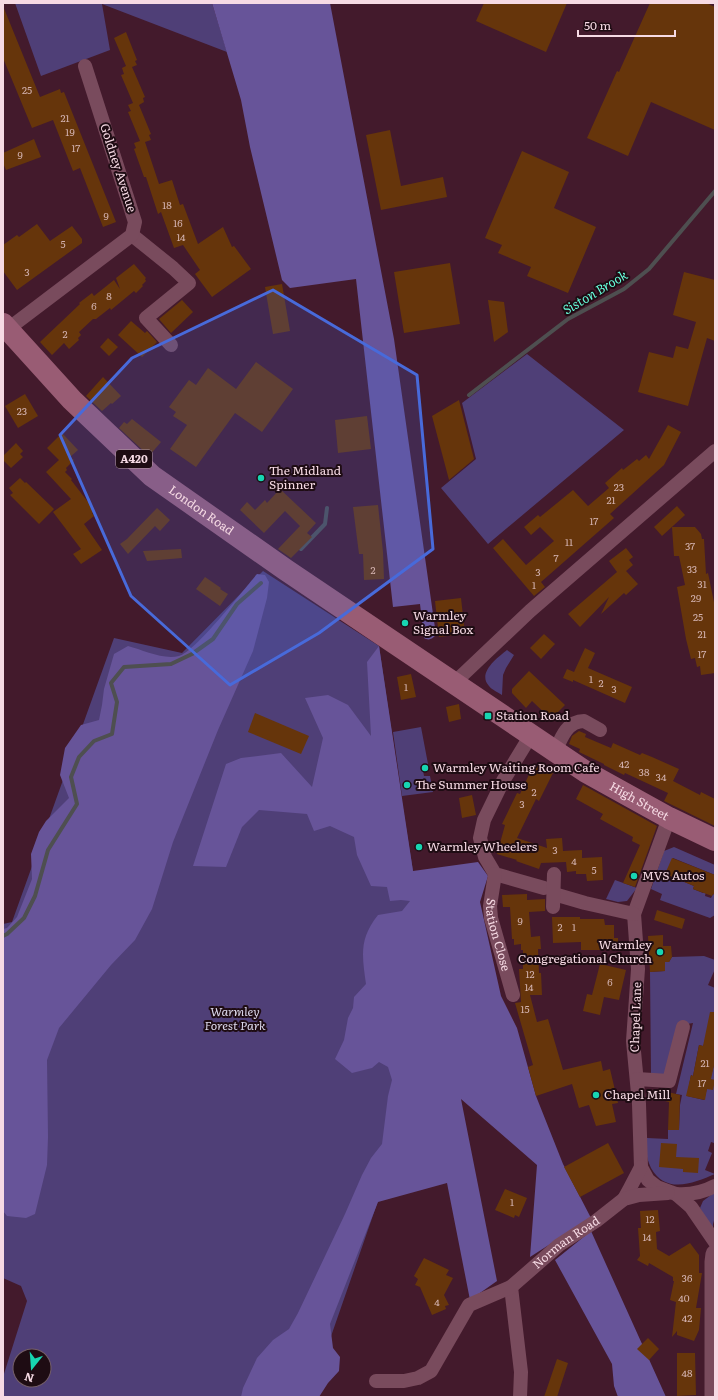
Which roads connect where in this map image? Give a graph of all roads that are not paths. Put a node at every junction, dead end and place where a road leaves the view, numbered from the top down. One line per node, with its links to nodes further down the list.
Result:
1 (86, 66): 2 (street, Goldney Avenue)
2 (132, 235): 3 (street); 4 (street)
3 (5, 326): 6 (main road, London Road / A420)
4 (171, 345)
5 (715, 451): 7 (street)
6 (426, 665): 7 (main road, High Street / A420)
7 (454, 683): 9 (main road, High Street / A420)
8 (600, 730): 10 (street)
9 (531, 735): 10 (main road, High Street / A420); 13 (street)
10 (555, 752): 11 (main road, High Street / A420)
11 (669, 818): 12 (main road, High Street / A420); 16 (street, Chapel Lane)
12 (715, 840)
13 (495, 874): 15 (street); 17 (street, Station Close)
14 (554, 874): 15 (street)
15 (550, 896): 16 (street)
16 (634, 914): 19 (street, Chapel Lane)
17 (513, 995)
18 (683, 1027): 19 (street)
19 (637, 1079): 20 (street, Chapel Lane)
20 (641, 1167): 22 (street); 23 (street, Norman Road)
21 (715, 1186): 22 (street)
22 (674, 1193): 23 (street, Norman Road); 24 (street)
23 (624, 1199): 26 (street, Norman Road)
24 (715, 1242)
25 (715, 1254): 29 (street)
26 (506, 1289): 27 (street, Norman Road); 28 (street)
27 (376, 1381)
28 (520, 1397)
29 (714, 1397)

